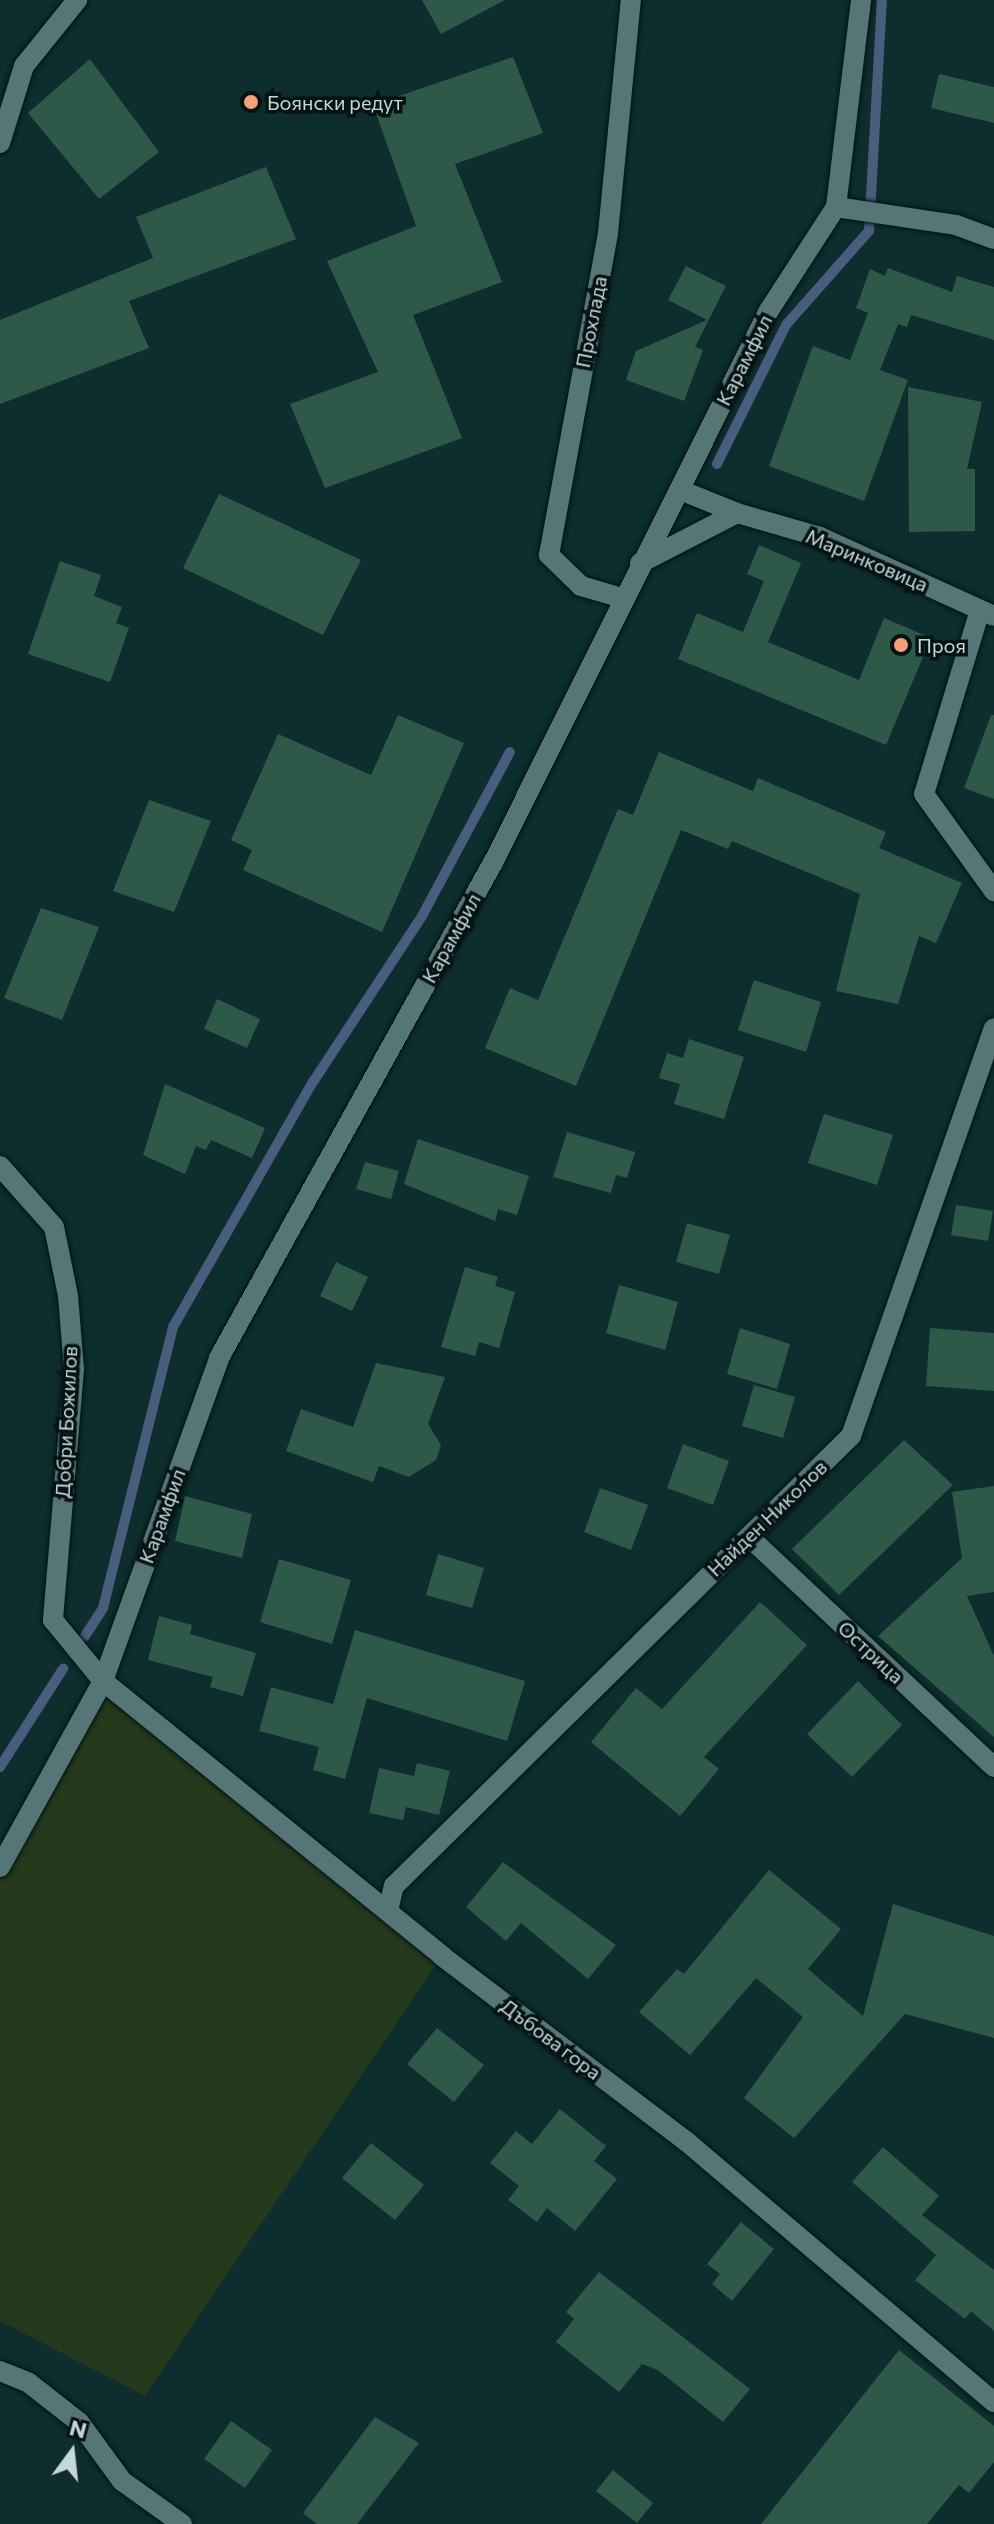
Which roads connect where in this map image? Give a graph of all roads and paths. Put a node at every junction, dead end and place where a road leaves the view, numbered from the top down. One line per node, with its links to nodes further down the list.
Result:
1 (77, 0): 4 (street)
2 (631, 0): 10 (street, Прохлада)
3 (861, 0): 5 (street, Карамфил)
4 (0, 143)
5 (836, 207): 6 (street); 7 (street, Карамфил)
6 (994, 239)
7 (680, 490): 8 (street, Маринковица); 9 (street, Карамфил)
8 (737, 513): 9 (street); 11 (street, Маринковица)
9 (640, 563): 10 (street, Карамфил)
10 (622, 598): 16 (street, Карамфил)
11 (987, 613): 12 (street)
12 (994, 891)
13 (994, 1028): 15 (street, Найден Николов)
14 (0, 1166): 16 (street, Добри Божилов)
15 (749, 1537): 17 (street, Острица); 19 (street, Найден Николов)
16 (103, 1681): 18 (street, Карамфил); 19 (street, Дъбова гора)
17 (994, 1767)
18 (0, 1867)
19 (388, 1911): 21 (street, Дъбова гора)
20 (0, 2371): 22 (street)
21 (994, 2402)
22 (182, 2524)

